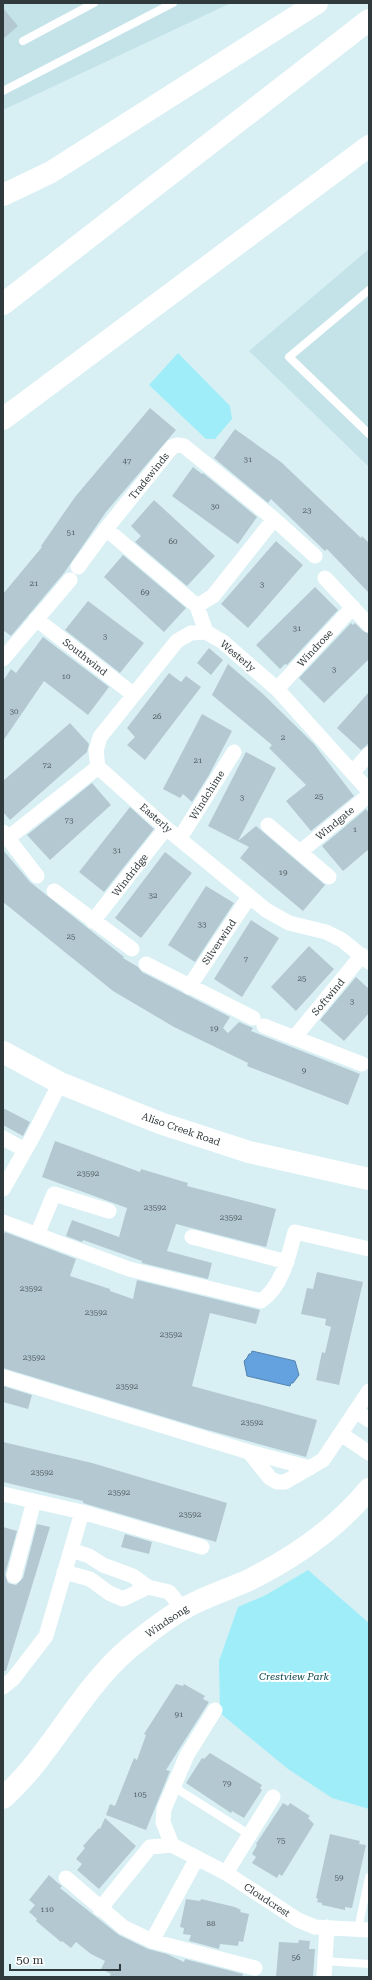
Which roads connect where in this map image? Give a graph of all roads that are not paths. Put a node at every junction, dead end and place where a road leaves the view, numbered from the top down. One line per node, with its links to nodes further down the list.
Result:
1 (94, 3): 5 (lane)
2 (173, 3): 6 (lane)
3 (317, 3): 8 (main road)
4 (369, 20): 10 (main road)
5 (22, 41)
6 (3, 91)
7 (369, 146): 11 (main road)
8 (3, 194)
9 (369, 290): 12 (lane)
10 (3, 304)
11 (3, 419)
12 (369, 434)
13 (274, 519): 14 (street, Tradewinds); 15 (street, Tradewinds); 19 (street)
14 (106, 529): 16 (street, Tradewinds); 19 (street)
15 (315, 556)
16 (78, 567)
17 (325, 578): 20 (street)
18 (70, 580): 21 (street)
19 (197, 606): 23 (street)
20 (353, 607): 22 (street); 25 (street, Windrose)
21 (36, 619): 24 (street); 26 (street, Southwind)
22 (369, 625)
23 (206, 632): 25 (street, Westerly); 26 (street)
24 (3, 659)
25 (277, 689): 30 (street, Westerly)
26 (134, 695): 29 (street)
27 (234, 752): 36 (street, Windchime)
28 (369, 754): 30 (street)
29 (98, 766): 34 (street, Easterly); 35 (street)
30 (354, 772): 31 (street, Westerly)
31 (369, 791)
32 (369, 795): 37 (street, Windgate)
33 (268, 824): 37 (street)
34 (166, 828): 36 (street, Easterly); 42 (street, Windridge)
35 (6, 835): 38 (street)
36 (180, 838): 41 (street, Easterly)
37 (300, 852): 39 (street)
38 (37, 876)
39 (329, 877)
40 (54, 891): 42 (street)
41 (249, 897): 44 (street, Easterly); 46 (street, Silverwind)
42 (93, 921): 43 (street)
43 (132, 949)
44 (366, 959): 47 (street, Softwind)
45 (146, 964): 46 (street)
46 (190, 987): 47 (street)
47 (294, 1038): 49 (street)
48 (3, 1052): 50 (main road, Aliso Creek Road)
49 (362, 1064)
50 (60, 1082): 52 (street); 53 (main road, Aliso Creek Road)
51 (3, 1138): 52 (street)
52 (25, 1150): 54 (street)
53 (369, 1179)
54 (3, 1189)
55 (109, 1211): 57 (street)
56 (3, 1222): 57 (street)
57 (37, 1235): 60 (street)
58 (192, 1237): 60 (street)
59 (369, 1250): 60 (street)
60 (287, 1262)
61 (3, 1377): 66 (street)
62 (369, 1391): 63 (street)
63 (356, 1411): 64 (street); 65 (street)
64 (369, 1420)
65 (341, 1434): 67 (street); 68 (street)
66 (249, 1452): 68 (street); 68 (street)
67 (369, 1453)
68 (310, 1468)
69 (369, 1489): 78 (main road, Windsong)
70 (3, 1494): 71 (street)
71 (34, 1501): 72 (street); 76 (street)
72 (82, 1512): 73 (street); 74 (street)
73 (202, 1547)
74 (71, 1550): 75 (street); 77 (street)
75 (64, 1572): 77 (street); 79 (street)
76 (14, 1576)
77 (148, 1587): 78 (street)
78 (183, 1609): 82 (main road, Windsong)
79 (3, 1687)
80 (215, 1710): 81 (street)
81 (174, 1787): 84 (lane); 85 (street)
82 (3, 1798)
83 (273, 1798): 84 (street)
84 (250, 1835): 87 (street)
85 (172, 1845): 86 (street, Cloudcrest); 90 (street)
86 (197, 1858): 87 (street, Cloudcrest); 93 (street)
87 (226, 1874): 91 (street, Cloudcrest)
88 (369, 1877): 92 (lane)
89 (66, 1878): 90 (street)
90 (100, 1909): 93 (street)
91 (327, 1927): 92 (street, Cloudcrest); 94 (street)
92 (364, 1929)
93 (152, 1940): 96 (street)
94 (325, 1961): 95 (lane); 97 (street)
95 (369, 1964)
96 (255, 1968)
97 (324, 1977)

